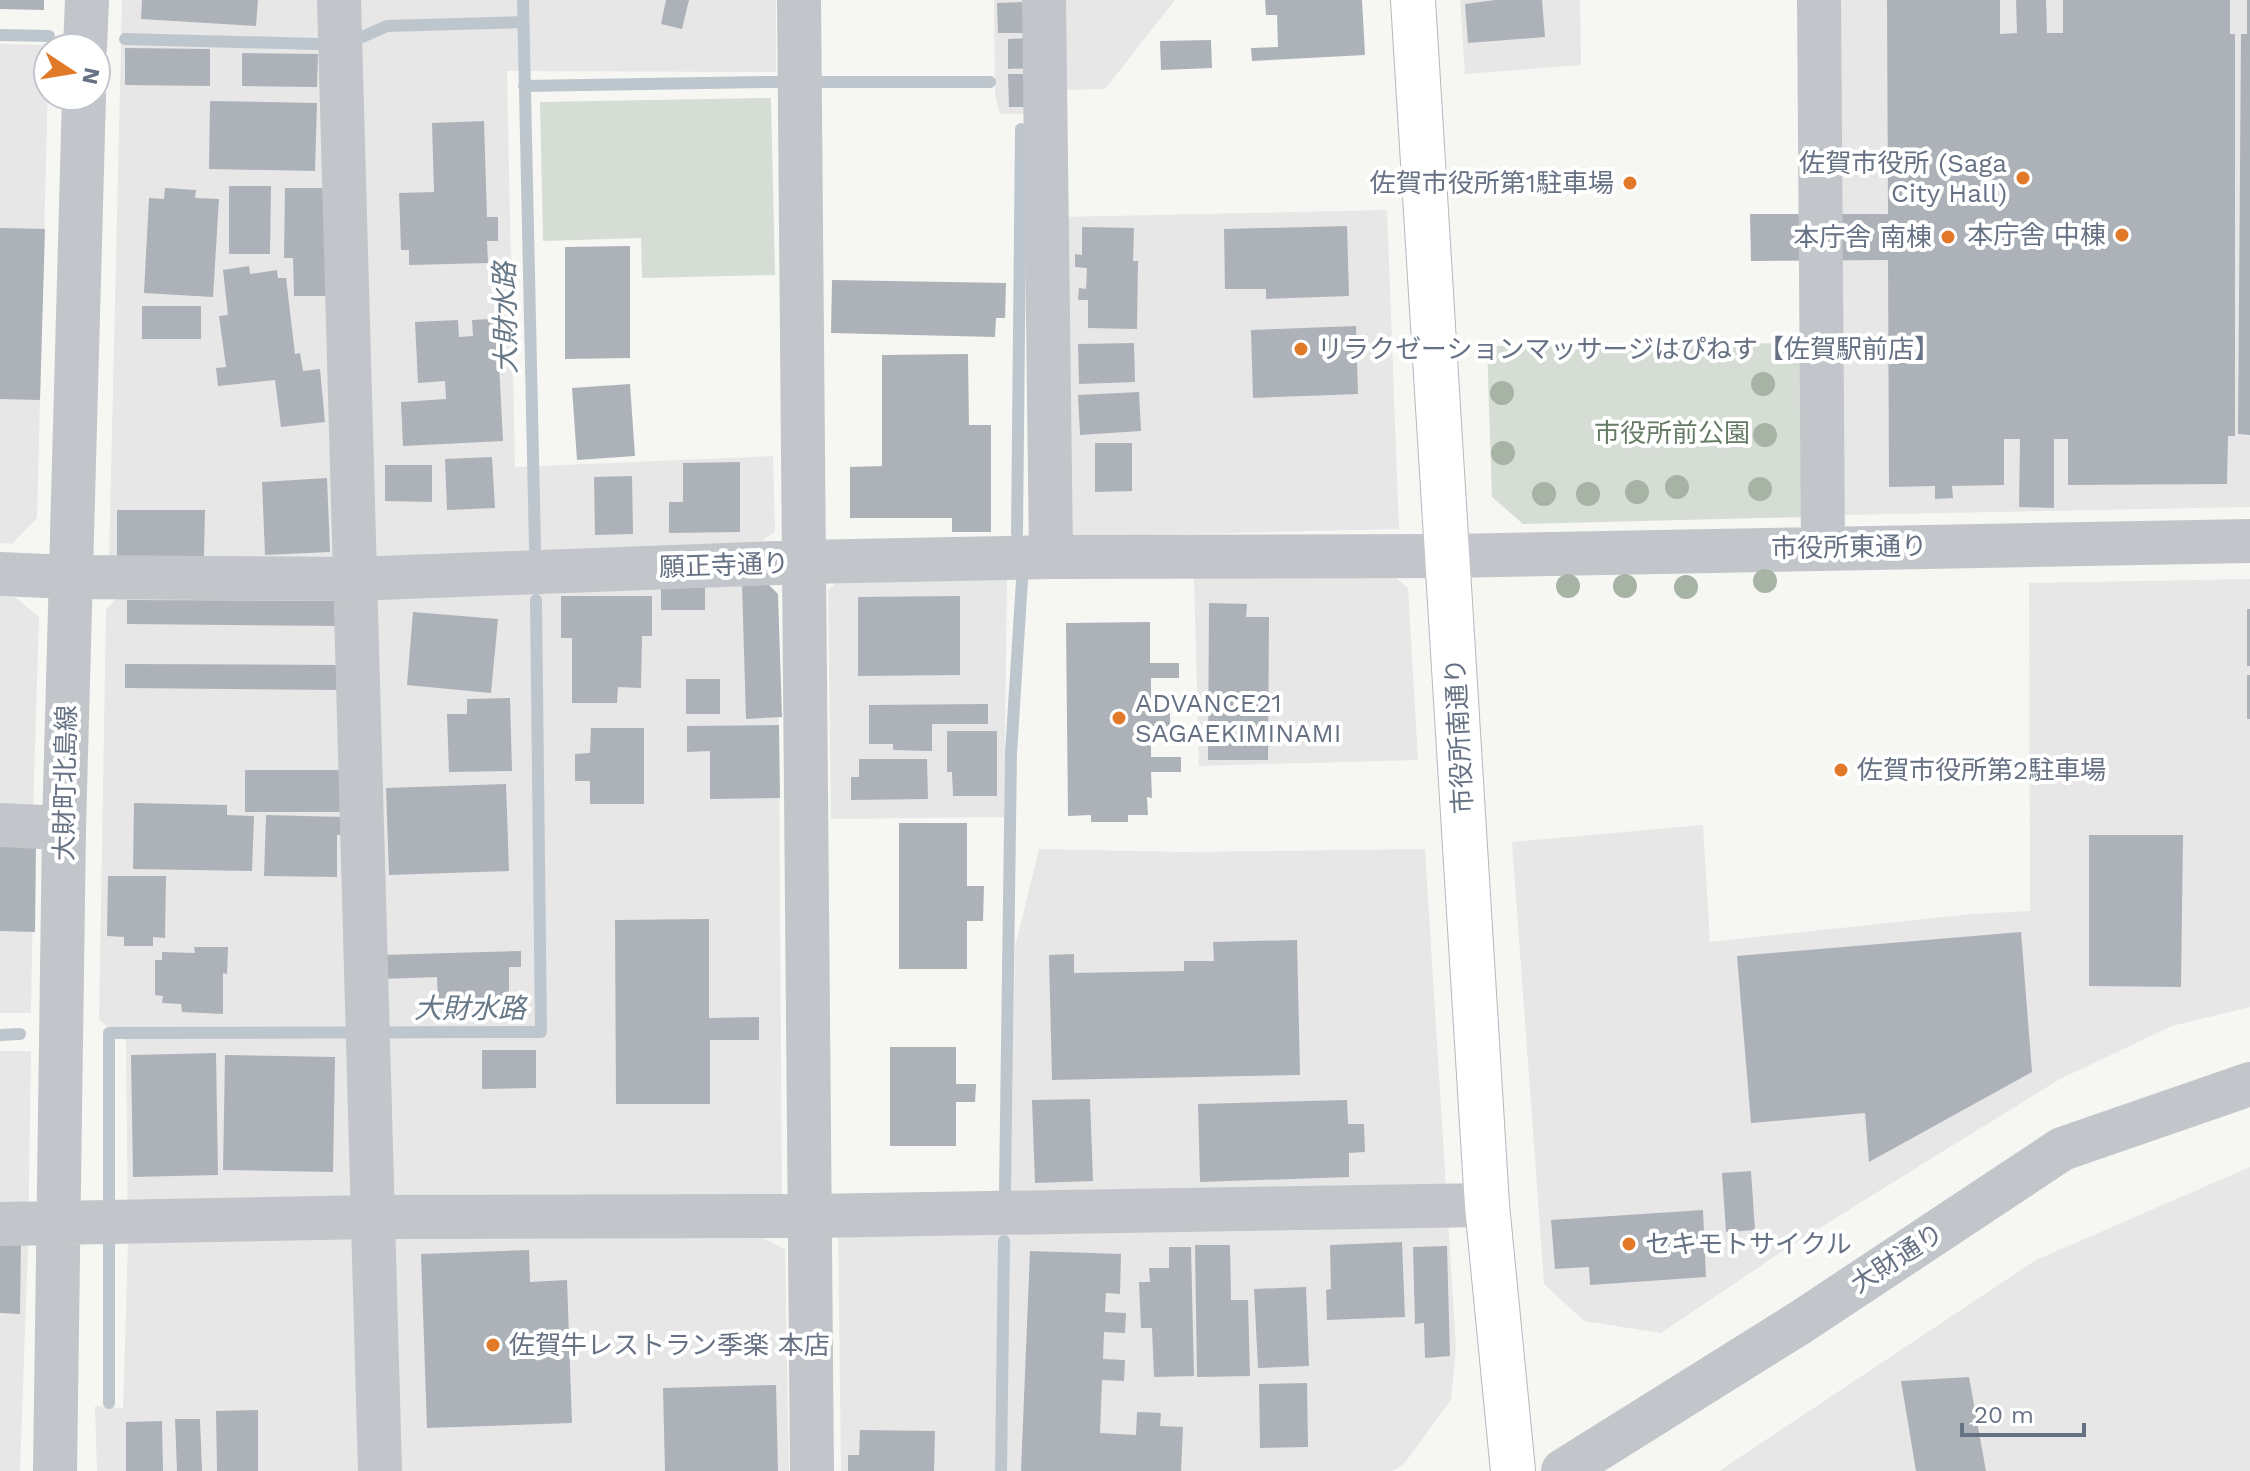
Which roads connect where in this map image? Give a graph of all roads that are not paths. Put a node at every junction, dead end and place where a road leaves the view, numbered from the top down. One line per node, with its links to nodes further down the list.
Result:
1 (87, 0): 7 (street)
2 (339, 0): 16 (street)
3 (799, 0): 13 (street)
4 (1044, 0): 12 (street)
5 (1413, 0): 11 (main road, 市役所南通り)
6 (1819, 0): 10 (street)
7 (86, 32)
8 (84, 112): 15 (street, 大財町北島線)
9 (2250, 541): 10 (street, 市役所東通り)
10 (1823, 548): 11 (street, 市役所東通り)
11 (1448, 556): 12 (street, 願正寺通り); 20 (main road, 市役所南通り)
12 (1051, 557): 13 (street, 願正寺通り)
13 (803, 562): 16 (street, 願正寺通り); 21 (street)
14 (0, 574): 15 (street, 願正寺通り)
15 (69, 577): 16 (street, 願正寺通り); 18 (street, 大財町北島線)
16 (353, 579): 22 (street)
17 (0, 825): 18 (street)
18 (64, 828): 23 (street, 大財町北島線)
19 (2250, 1084): 29 (street, 大財通り)
20 (1487, 1205): 21 (street); 28 (main road, 市役所南通り)
21 (809, 1216): 22 (street); 27 (street)
22 (371, 1217): 23 (street); 26 (street)
23 (74, 1223): 24 (street); 25 (street, 大財町北島線)
24 (0, 1224)
25 (55, 1471)
26 (380, 1471)
27 (812, 1471)
28 (1513, 1471)
29 (1563, 1471)

